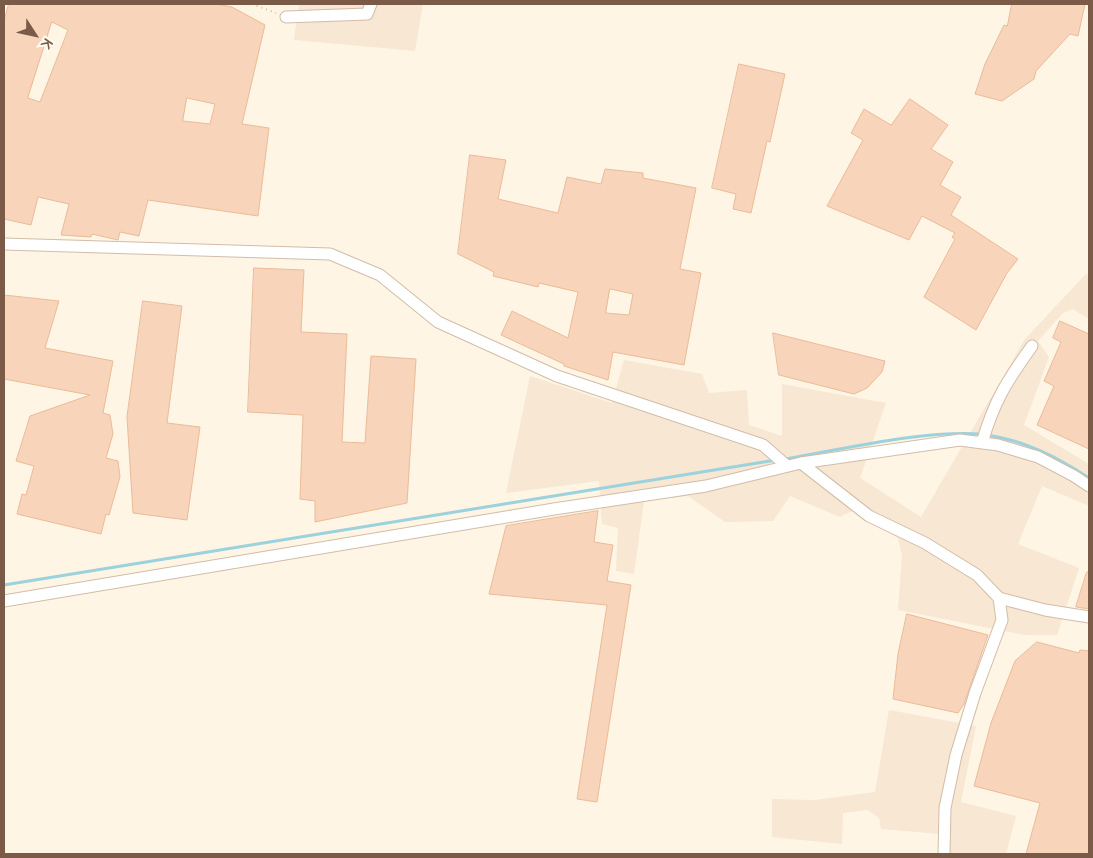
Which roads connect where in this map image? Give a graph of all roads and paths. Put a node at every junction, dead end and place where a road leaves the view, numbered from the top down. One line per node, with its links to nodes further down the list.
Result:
1 (252, 4): 3 (path)
2 (371, 4): 3 (street)
3 (286, 17)
4 (4, 244): 8 (street)
5 (1032, 346): 6 (street)
6 (983, 437): 7 (street); 9 (street)
7 (801, 463): 8 (street); 10 (street)
8 (787, 466): 11 (street)
9 (1089, 486)
10 (999, 598): 12 (street); 13 (street)
11 (4, 601)
12 (1089, 617)
13 (944, 854)

